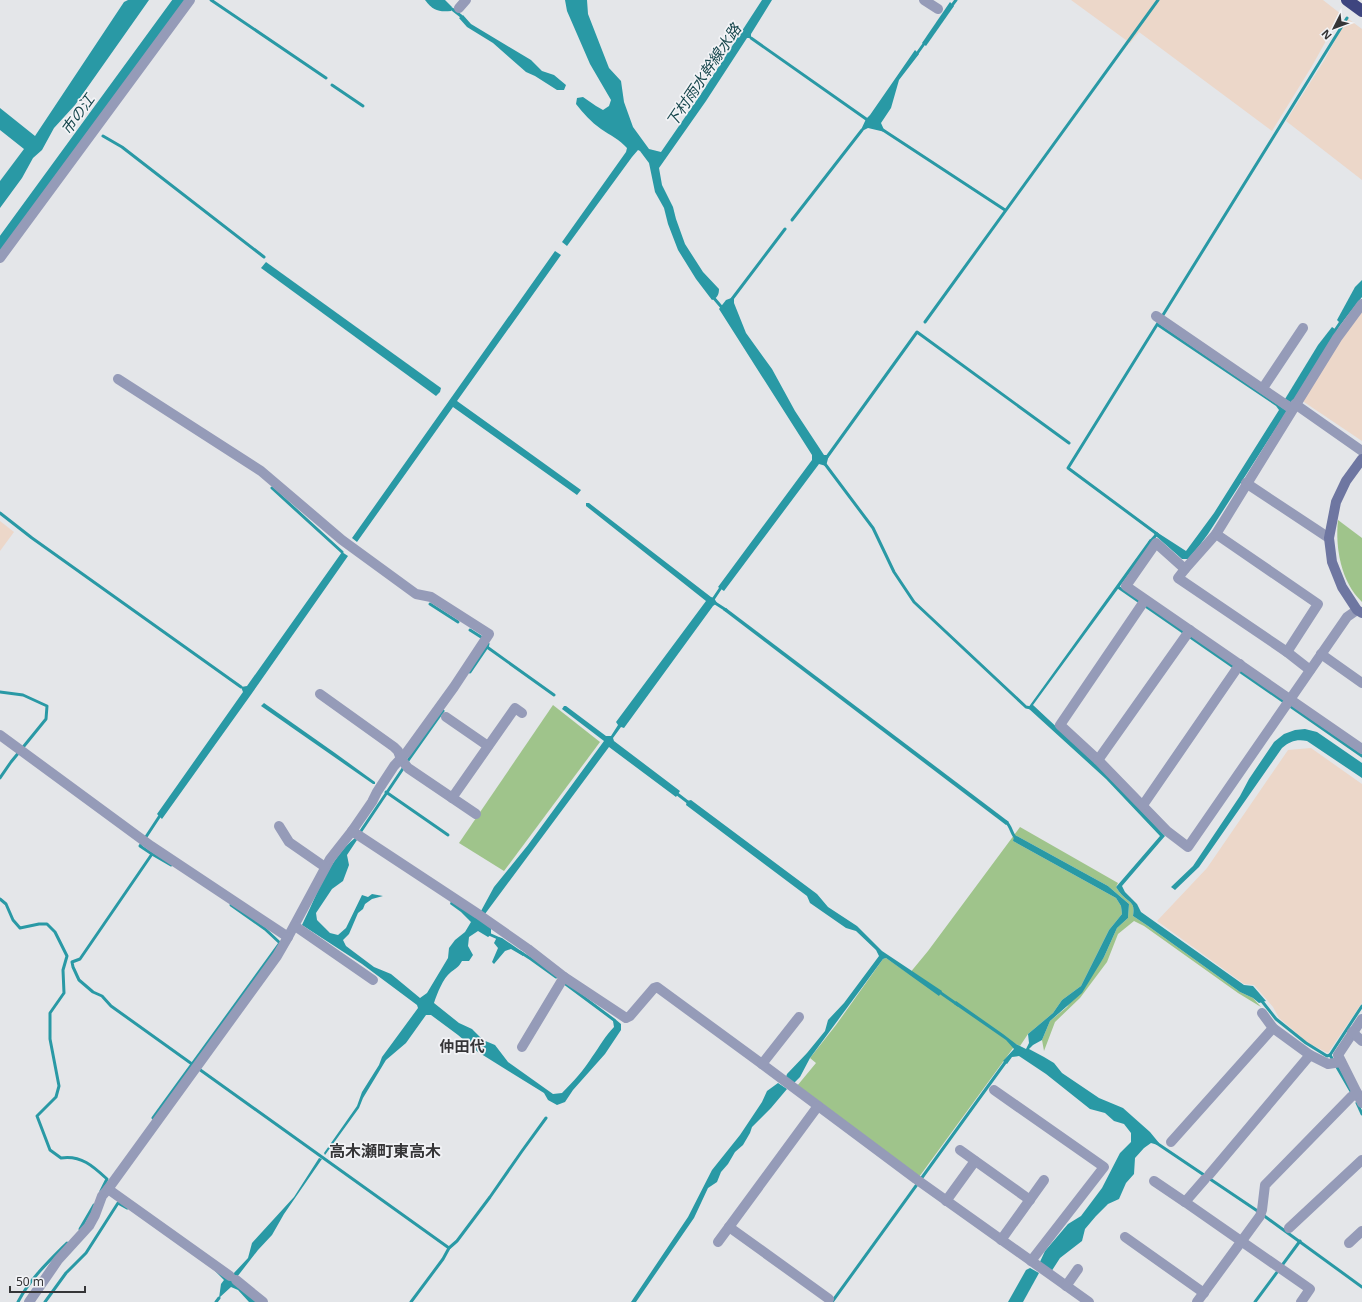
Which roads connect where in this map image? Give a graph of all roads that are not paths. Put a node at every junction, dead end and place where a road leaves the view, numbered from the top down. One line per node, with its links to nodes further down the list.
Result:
1 (190, 0): 8 (street)
2 (466, 0): 5 (street)
3 (924, 0): 6 (street)
4 (1347, 0): 7 (highway)
5 (459, 8)
6 (938, 10)
7 (1362, 11)
8 (0, 258)
9 (1362, 304): 14 (street)
10 (1156, 316): 13 (street)
11 (1303, 328): 13 (street)
12 (118, 379): 36 (street)
13 (1263, 388): 14 (street)
14 (1294, 407): 15 (street); 17 (street)
15 (1362, 451)
16 (1362, 458): 19 (street)
17 (1246, 483): 18 (street); 19 (street)
18 (1216, 534): 20 (street); 24 (street)
19 (1329, 538): 22 (street)
20 (1185, 569): 21 (street); 24 (street)
21 (1143, 603): 23 (street); 37 (street)
22 (1360, 611): 25 (street)
23 (1187, 633): 26 (street); 37 (street)
24 (1287, 652): 27 (street)
25 (1321, 654): 27 (street); 28 (street)
26 (1238, 668): 30 (street); 39 (street)
27 (1310, 670): 30 (street)
28 (1362, 683)
29 (320, 694): 36 (street)
30 (1288, 702): 35 (street); 39 (street)
31 (522, 713): 34 (street)
32 (446, 717): 34 (street)
33 (0, 735): 45 (street)
34 (488, 746): 38 (street)
35 (1362, 749)
36 (401, 759): 38 (street); 42 (street)
37 (1098, 760): 39 (street)
38 (452, 798): 40 (street)
39 (1143, 805)
40 (476, 814)
41 (279, 826): 43 (street)
42 (352, 831): 43 (street); 47 (street)
43 (325, 867): 44 (street)
44 (294, 926): 45 (street); 46 (street)
45 (288, 936): 68 (street)
46 (373, 980)
47 (562, 981): 54 (street); 57 (street)
48 (1262, 1013): 51 (street)
49 (799, 1017): 57 (street)
50 (1362, 1019): 52 (street)
51 (1273, 1028): 55 (street); 62 (street)
52 (1352, 1032): 53 (street); 56 (street)
53 (1362, 1041)
54 (522, 1047)
55 (1310, 1055): 56 (street); 71 (street)
56 (1337, 1063): 59 (street)
57 (762, 1064): 61 (street)
58 (994, 1090): 80 (street)
59 (1354, 1095): 60 (street); 78 (street)
60 (1362, 1103)
61 (818, 1106): 70 (street); 72 (street)
62 (1171, 1142)
63 (960, 1150): 65 (street)
64 (1362, 1160): 73 (street)
65 (975, 1161): 69 (street); 70 (street)
66 (1044, 1180): 69 (street)
67 (1154, 1181): 71 (street)
68 (108, 1189): 86 (street); 87 (street)
69 (1030, 1200): 76 (street)
70 (946, 1201): 76 (street)
71 (1185, 1202): 78 (street)
72 (729, 1227): 77 (street); 84 (street)
73 (1289, 1228)
74 (1362, 1231): 79 (street)
75 (1126, 1237): 83 (street)
76 (1002, 1240): 80 (street)
77 (718, 1242)
78 (1242, 1242): 83 (street); 89 (street)
79 (1348, 1243)
80 (1037, 1266): 82 (street)
81 (1078, 1269): 82 (street)
82 (1066, 1286): 85 (street)
83 (1204, 1293): 88 (street)
84 (829, 1299)
85 (1084, 1301)
86 (29, 1302)
87 (263, 1302)
88 (1197, 1302)
89 (1301, 1302)

